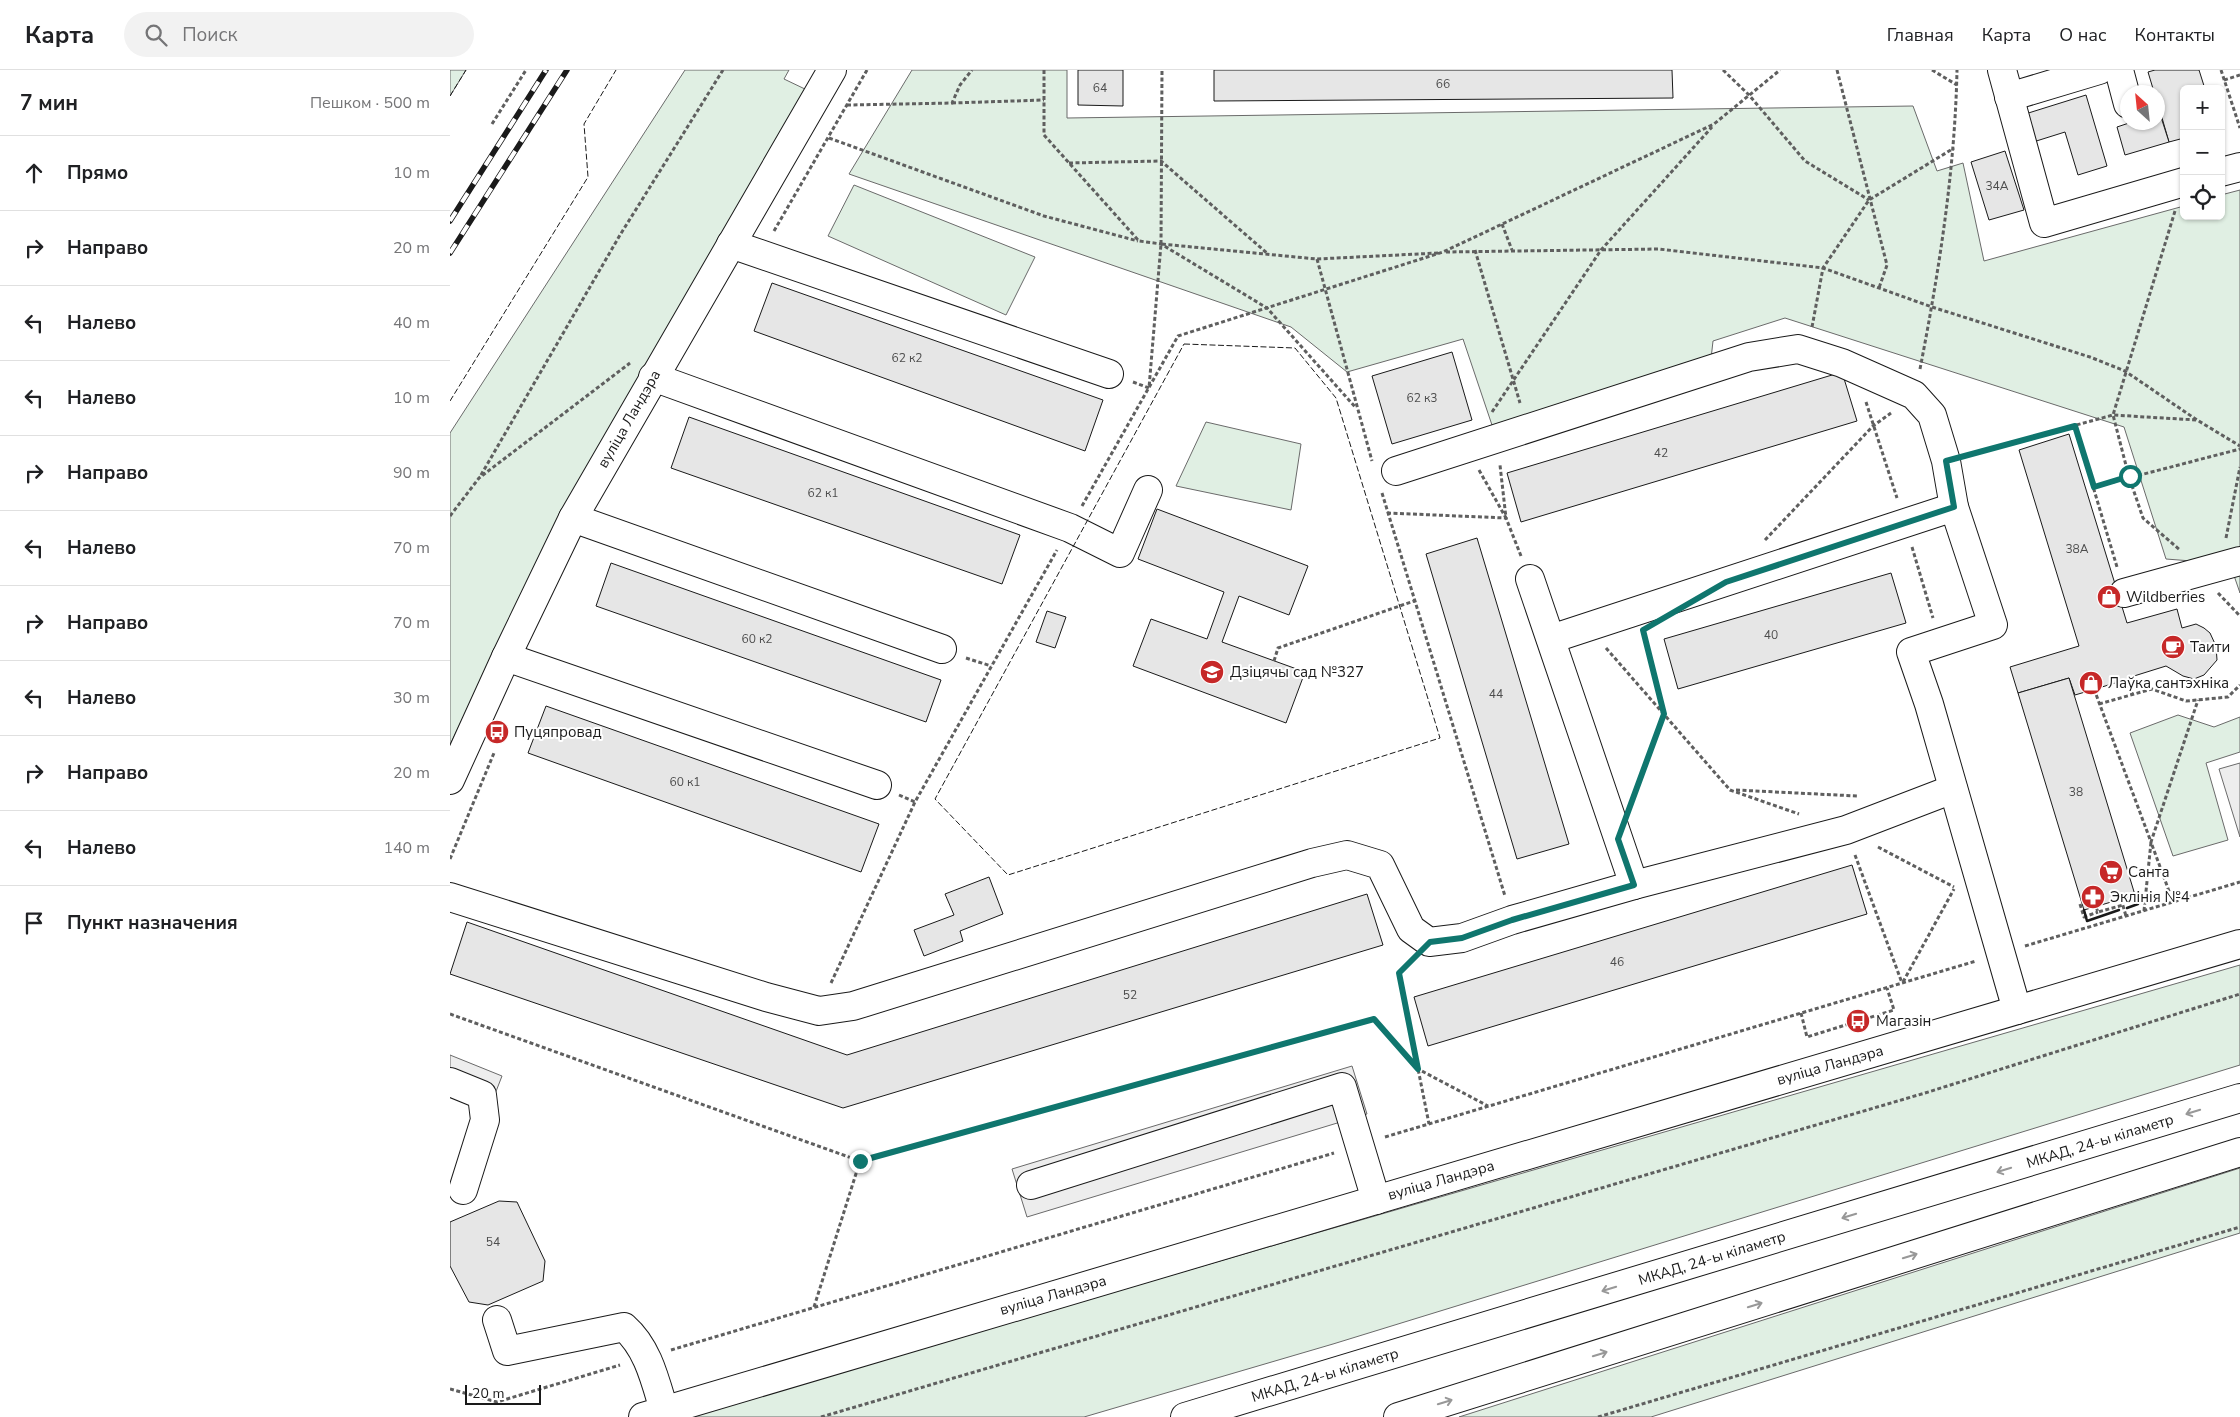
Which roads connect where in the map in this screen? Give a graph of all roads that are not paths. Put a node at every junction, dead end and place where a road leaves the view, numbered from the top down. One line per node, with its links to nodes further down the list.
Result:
1 (832, 70): 10 (main road, вуліца Ландэра)
2 (2002, 70): 6 (main road)
3 (2099, 70): 6 (main road)
4 (2119, 70): 5 (main road)
5 (2123, 85)
6 (2009, 97): 9 (main road)
7 (2240, 167): 8 (main road)
8 (2225, 171)
9 (2180, 192)
10 (731, 244): 11 (main road); 12 (main road, вуліца Ландэра)
11 (1109, 374)
12 (653, 377): 14 (main road); 16 (main road, вуліца Ландэра)
13 (1383, 474): 15 (main road)
14 (1148, 490)
15 (1954, 507): 20 (main road); 25 (main road)
16 (573, 518): 21 (main road); 22 (main road, вуліца Ландэра)
17 (2221, 573): 19 (main road)
18 (1530, 579): 20 (main road)
19 (2124, 593)
20 (1551, 639): 26 (main road)
21 (942, 650)
22 (506, 657): 23 (main road, вуліца Ландэра); 24 (main road)
23 (450, 780)
24 (877, 785)
25 (1953, 789): 26 (main road); 29 (main road)
26 (1634, 885): 27 (main road)
27 (450, 897)
28 (2240, 944): 29 (main road, вуліца Ландэра)
29 (2017, 1010): 35 (main road, вуліца Ландэра)
30 (450, 1082): 34 (main road)
31 (2240, 1098): 38 (main road, МКАД, 24-ы кіламетр, one-way to 38)
32 (2240, 1152): 39 (main road, one-way to 32)
33 (1030, 1185): 35 (main road)
34 (463, 1190)
35 (1376, 1200): 37 (main road, вуліца Ландэра)
36 (497, 1320): 37 (main road)
37 (654, 1414)
38 (1184, 1417)
39 (1398, 1417)

